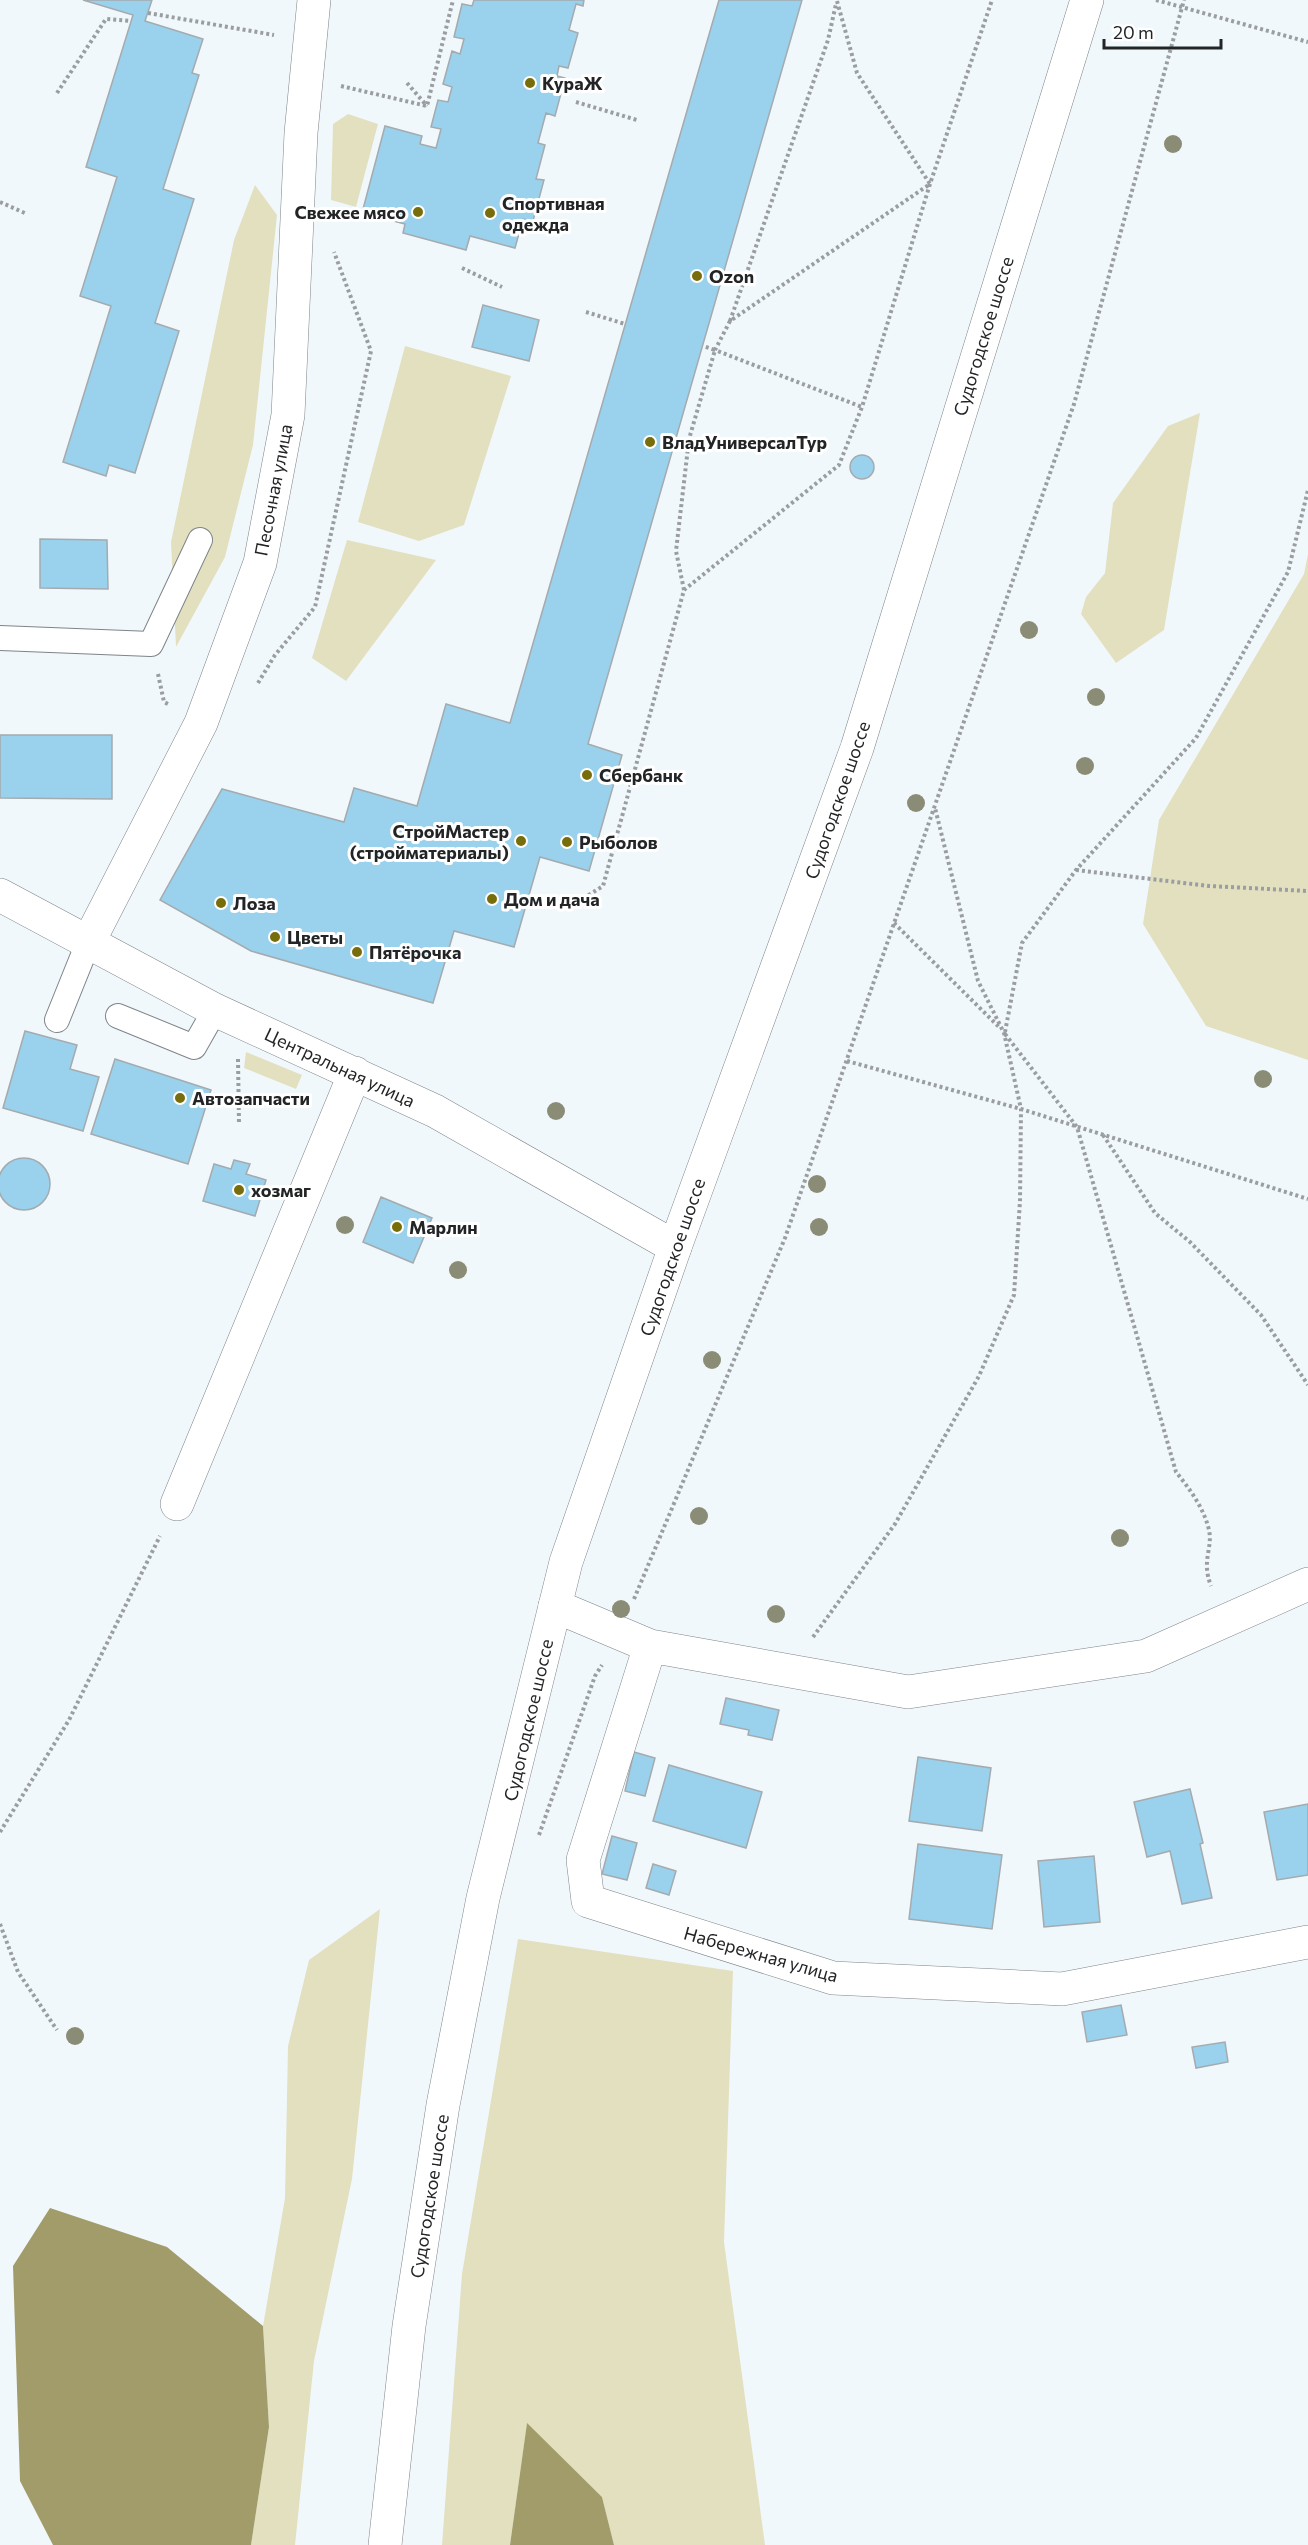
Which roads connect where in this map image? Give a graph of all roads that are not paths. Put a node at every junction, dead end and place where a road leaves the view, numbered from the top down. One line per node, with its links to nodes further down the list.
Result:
1 (314, 0): 6 (street, Песочная улица)
2 (1087, 0): 11 (street, Судогодское шоссе)
3 (200, 540): 4 (lane)
4 (0, 638)
5 (0, 895): 6 (street, Центральная улица)
6 (88, 944): 7 (street, Центральная улица); 9 (lane)
7 (215, 1010): 8 (lane); 10 (street, Центральная улица)
8 (118, 1016)
9 (57, 1020)
10 (355, 1073): 11 (street, Центральная улица); 12 (street)
11 (675, 1247): 14 (street, Судогодское шоссе)
12 (177, 1504)
13 (1308, 1584): 15 (street)
14 (555, 1605): 15 (street); 17 (street, Судогодское шоссе)
15 (650, 1646): 16 (street, Набережная улица)
16 (1308, 1942)
17 (385, 2545)

